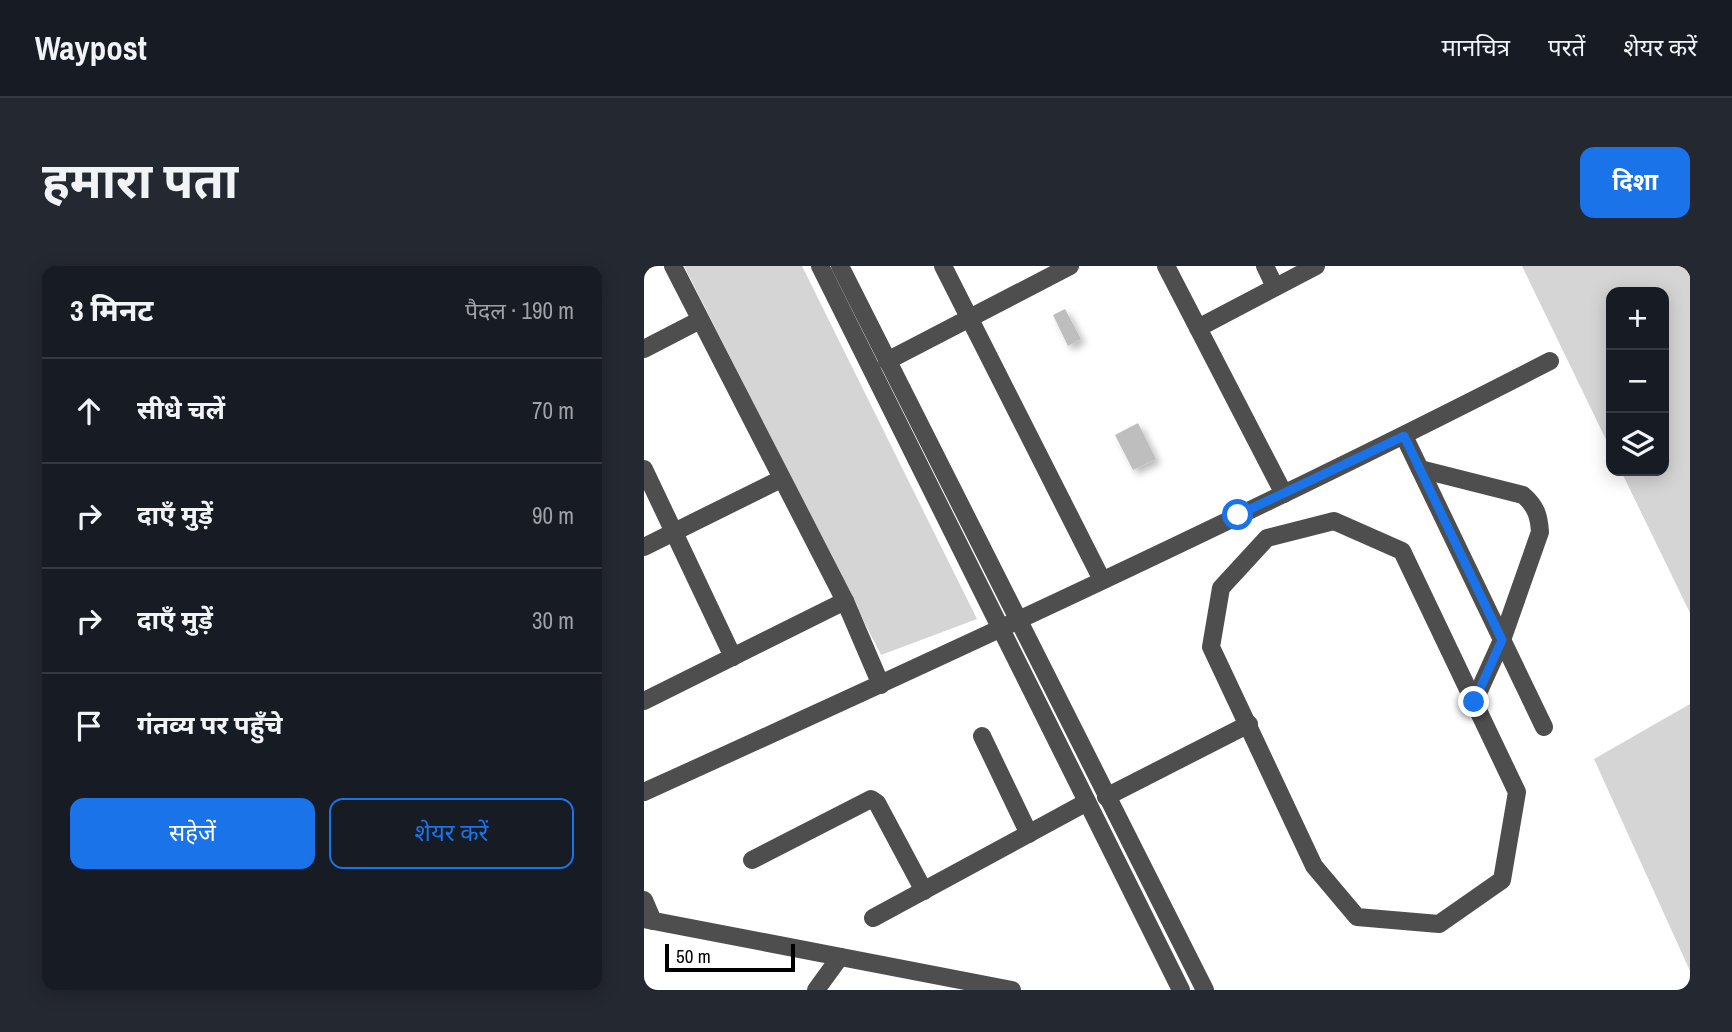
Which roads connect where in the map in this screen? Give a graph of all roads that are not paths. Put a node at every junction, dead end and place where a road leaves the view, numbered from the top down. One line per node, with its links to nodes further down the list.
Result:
1 (673, 266): 11 (street)
2 (820, 266): 25 (street)
3 (840, 266): 14 (street)
4 (943, 266): 10 (street)
5 (1070, 266): 10 (street)
6 (1166, 266): 12 (street)
7 (1265, 266): 9 (street)
8 (1316, 266): 9 (street)
9 (1275, 287): 12 (street)
10 (970, 318): 14 (street); 23 (street)
11 (700, 320): 13 (street); 19 (street)
12 (1198, 328): 20 (street)
13 (644, 349)
14 (887, 361): 25 (street)
15 (1550, 361): 16 (street)
16 (1404, 436): 18 (street); 20 (street)
17 (644, 469): 21 (street)
18 (1420, 469): 26 (street); 26 (street)
19 (781, 479): 21 (street); 24 (street)
20 (1284, 494): 23 (street)
21 (675, 531): 22 (street); 27 (street)
22 (644, 547)
23 (1102, 580): 25 (street)
24 (845, 601): 27 (street); 28 (street)
25 (1010, 625): 28 (street); 35 (street); 36 (street)
26 (1502, 640): 30 (street); 32 (street)
27 (733, 657): 29 (street)
28 (881, 685): 34 (street)
29 (644, 701)
30 (1474, 702): 31 (street); 31 (street)
31 (1249, 724): 35 (street)
32 (1544, 727)
33 (982, 736): 37 (street)
34 (644, 792)
35 (1106, 797): 47 (street)
36 (1087, 802): 37 (street); 46 (street)
37 (1029, 834): 39 (street)
38 (751, 860): 39 (street)
39 (924, 891): 41 (street)
40 (644, 900): 42 (street)
41 (873, 918)
42 (649, 920): 43 (street)
43 (840, 957): 44 (street); 45 (street)
44 (816, 990)
45 (1012, 990)
46 (1181, 990)
47 (1205, 990)

